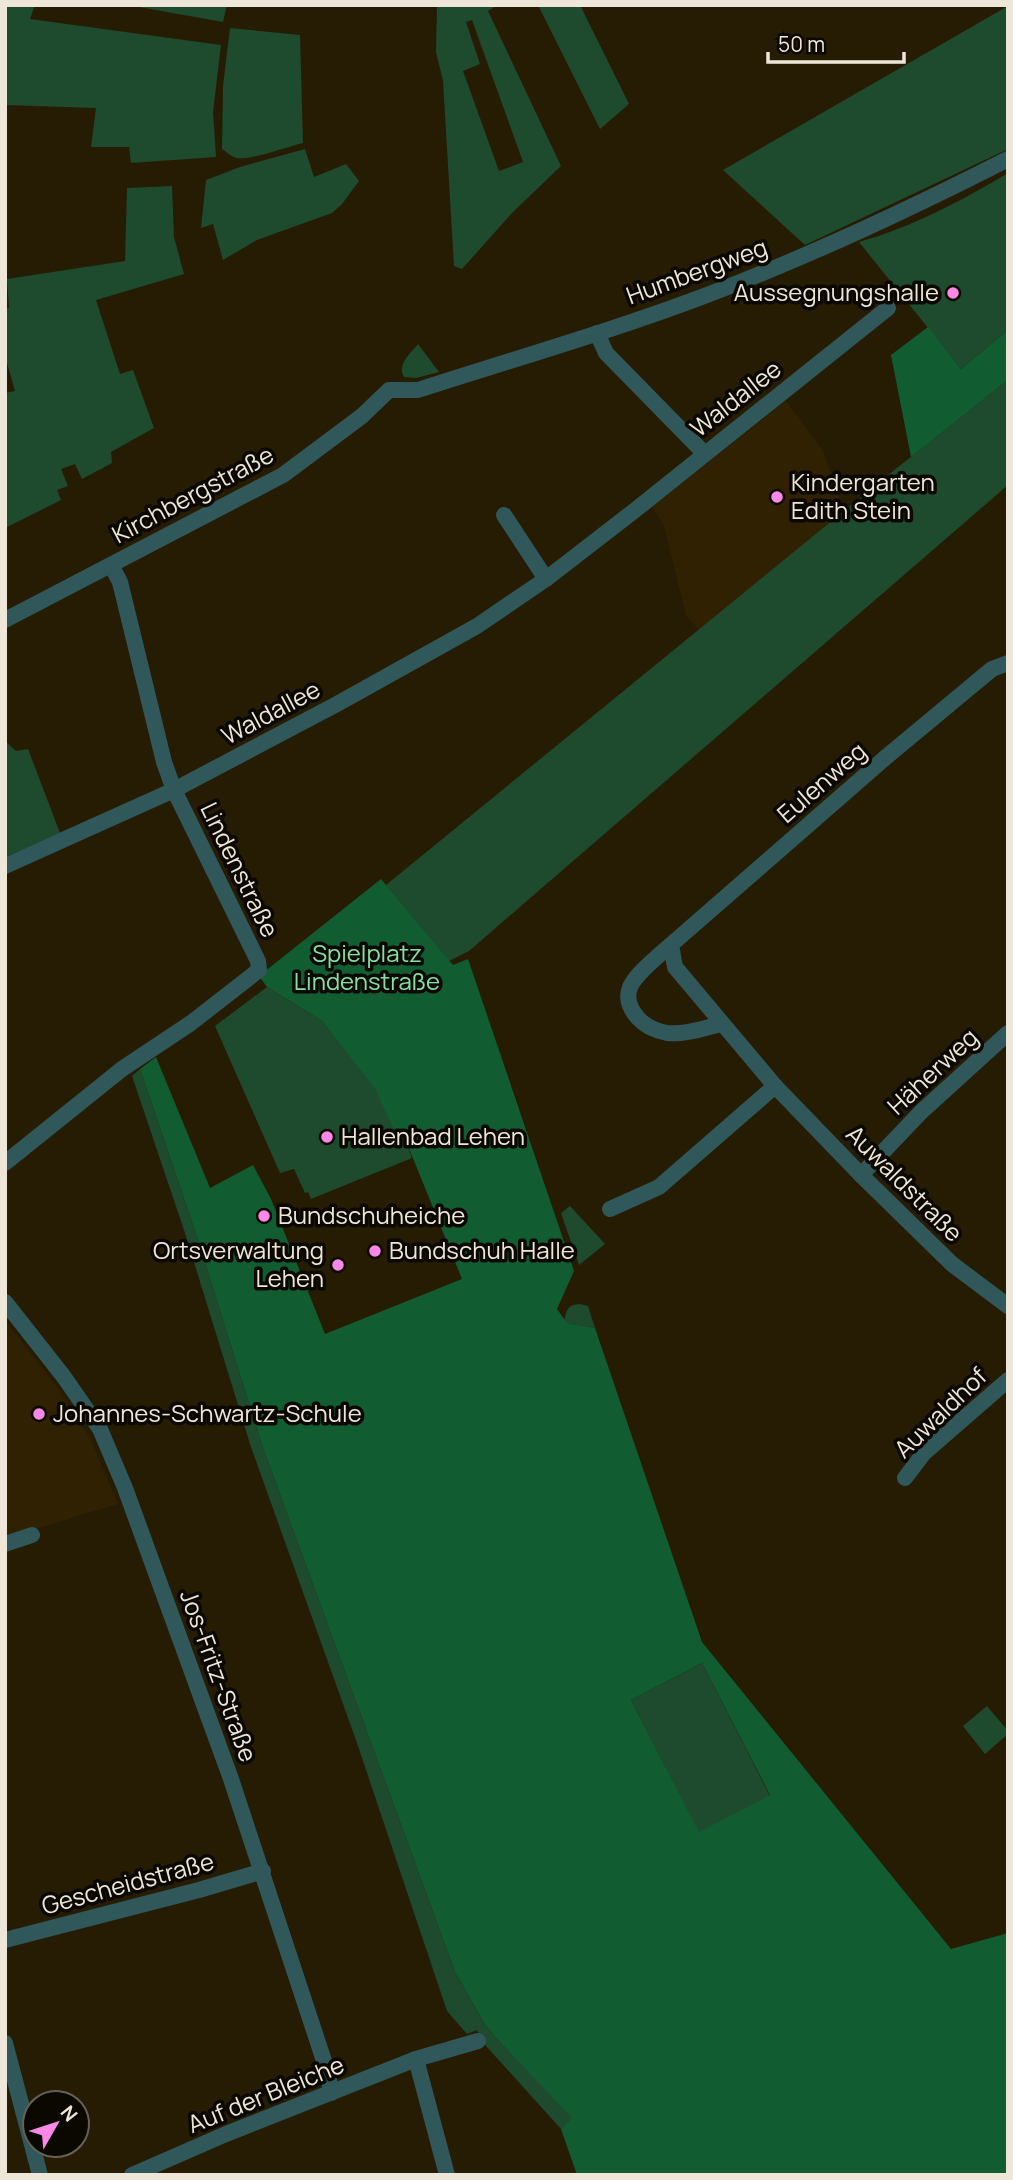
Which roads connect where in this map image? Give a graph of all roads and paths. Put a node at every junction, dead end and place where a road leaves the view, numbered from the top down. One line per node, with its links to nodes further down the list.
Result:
1 (1008, 159): 3 (street, Humbergweg)
2 (888, 308): 5 (street, Waldallee)
3 (597, 332): 4 (street, Humbergweg); 5 (street)
4 (389, 390): 7 (street, Kirchbergstraße)
5 (704, 453): 8 (street, Waldallee)
6 (504, 514): 8 (street)
7 (111, 565): 9 (street, Kirchbergstraße); 11 (street, Lindenstraße)
8 (546, 579): 11 (street, Waldallee)
9 (5, 620)
10 (1008, 663): 13 (street, Eulenweg)
11 (174, 790): 12 (street, Waldallee); 17 (street, Lindenstraße)
12 (5, 866)
13 (671, 945): 14 (street, Auwaldstraße); 14 (street)
14 (721, 1024): 16 (street, Auwaldstraße)
15 (1008, 1033): 18 (street, Häherweg)
16 (775, 1086): 18 (street, Auwaldstraße); 19 (street)
17 (5, 1163)
18 (861, 1175): 21 (street, Auwaldstraße)
19 (610, 1209)
20 (5, 1302): 26 (street, Jos-Fritz-Straße)
21 (1008, 1306)
22 (1008, 1380): 23 (street, Auwaldhof)
23 (905, 1478)
24 (32, 1535): 25 (street)
25 (5, 1544)
26 (263, 1871): 27 (street, Gescheidstraße); 31 (street, Jos-Fritz-Straße)
27 (5, 1940)
28 (478, 2041): 30 (street, Auf der Bleiche)
29 (5, 2043): 32 (street)
30 (416, 2059): 31 (street, Auf der Bleiche); 34 (street)
31 (331, 2093): 33 (street, Auf der Bleiche)
32 (40, 2175)
33 (132, 2175)
34 (447, 2175)

